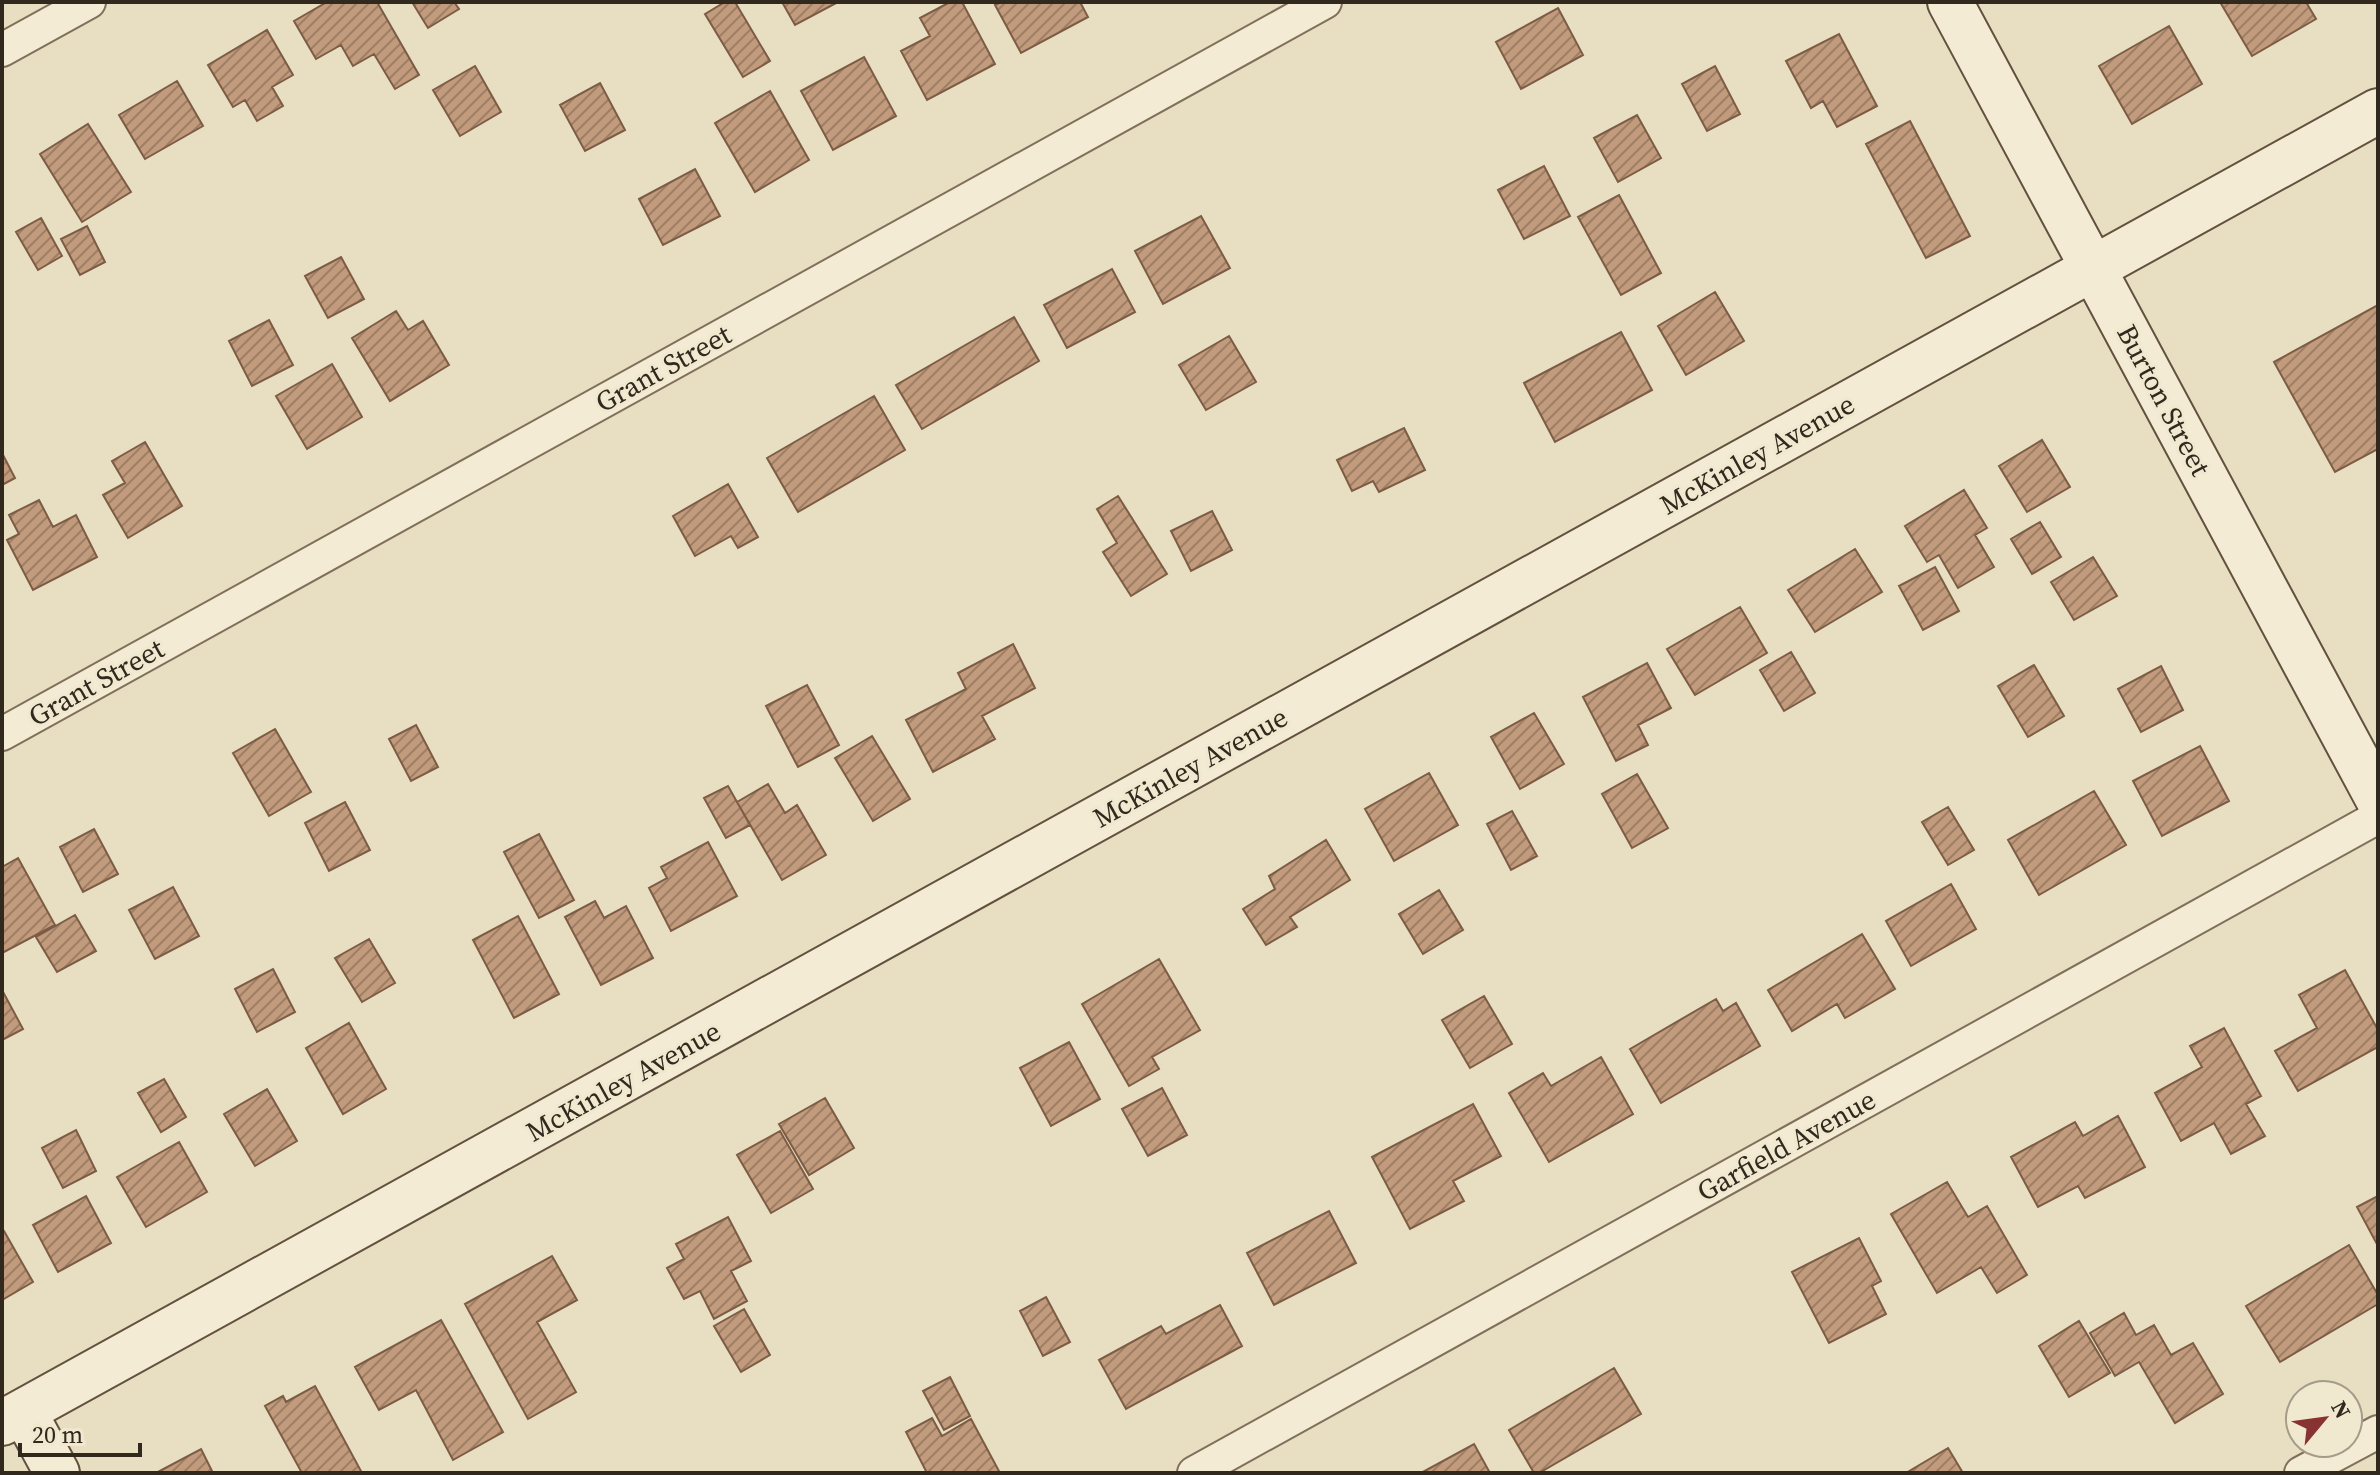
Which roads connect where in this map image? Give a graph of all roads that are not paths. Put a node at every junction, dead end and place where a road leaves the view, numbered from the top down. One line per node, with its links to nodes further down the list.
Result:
1 (89, 2): 4 (street)
2 (1325, 2): 7 (street, Grant Street)
3 (1950, 2): 6 (street, Burton Street)
4 (2, 50)
5 (2378, 111): 6 (street, McKinley Avenue)
6 (2093, 268): 8 (street, Burton Street); 10 (street, McKinley Avenue)
7 (2, 734)
8 (2378, 799)
9 (2378, 817): 13 (street, Garfield Avenue)
10 (13, 1418): 12 (street)
11 (2378, 1432): 14 (street)
12 (57, 1473)
13 (1194, 1473)
14 (2301, 1473)

